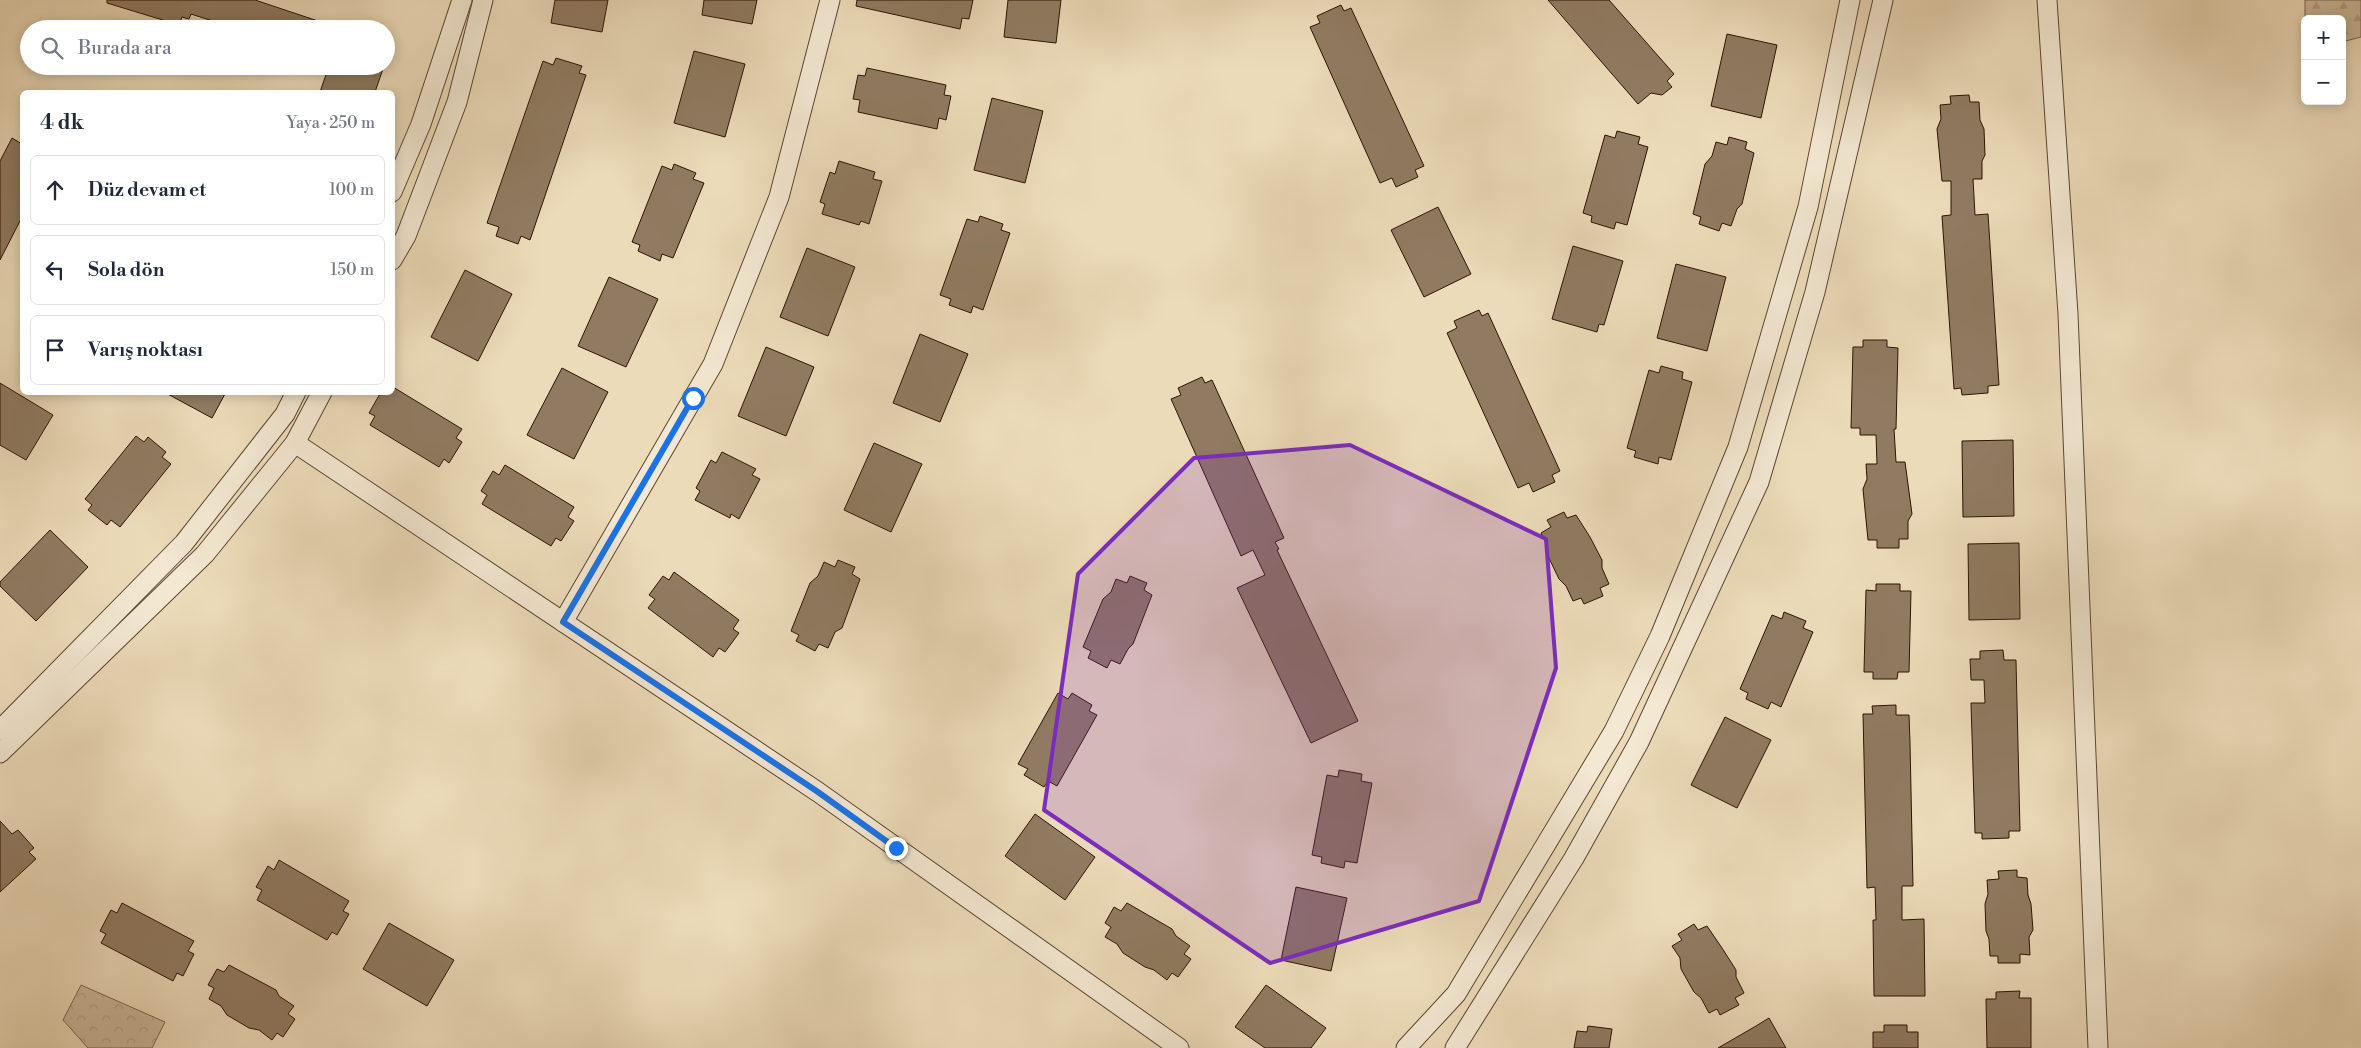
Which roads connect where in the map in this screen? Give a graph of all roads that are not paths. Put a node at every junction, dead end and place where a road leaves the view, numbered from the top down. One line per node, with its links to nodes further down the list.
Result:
1 (462, 0): 7 (street)
2 (483, 0): 8 (street)
3 (830, 0): 12 (street)
4 (1850, 0): 16 (street)
5 (1883, 0): 17 (street)
6 (2047, 0): 18 (street)
7 (395, 185)
8 (395, 255)
9 (294, 395): 13 (street)
10 (320, 395): 11 (street)
11 (295, 443): 12 (street); 14 (street)
12 (563, 622): 15 (street)
13 (0, 730)
14 (0, 753)
15 (1179, 1048)
16 (1406, 1048)
17 (1455, 1048)
18 (2098, 1048)

